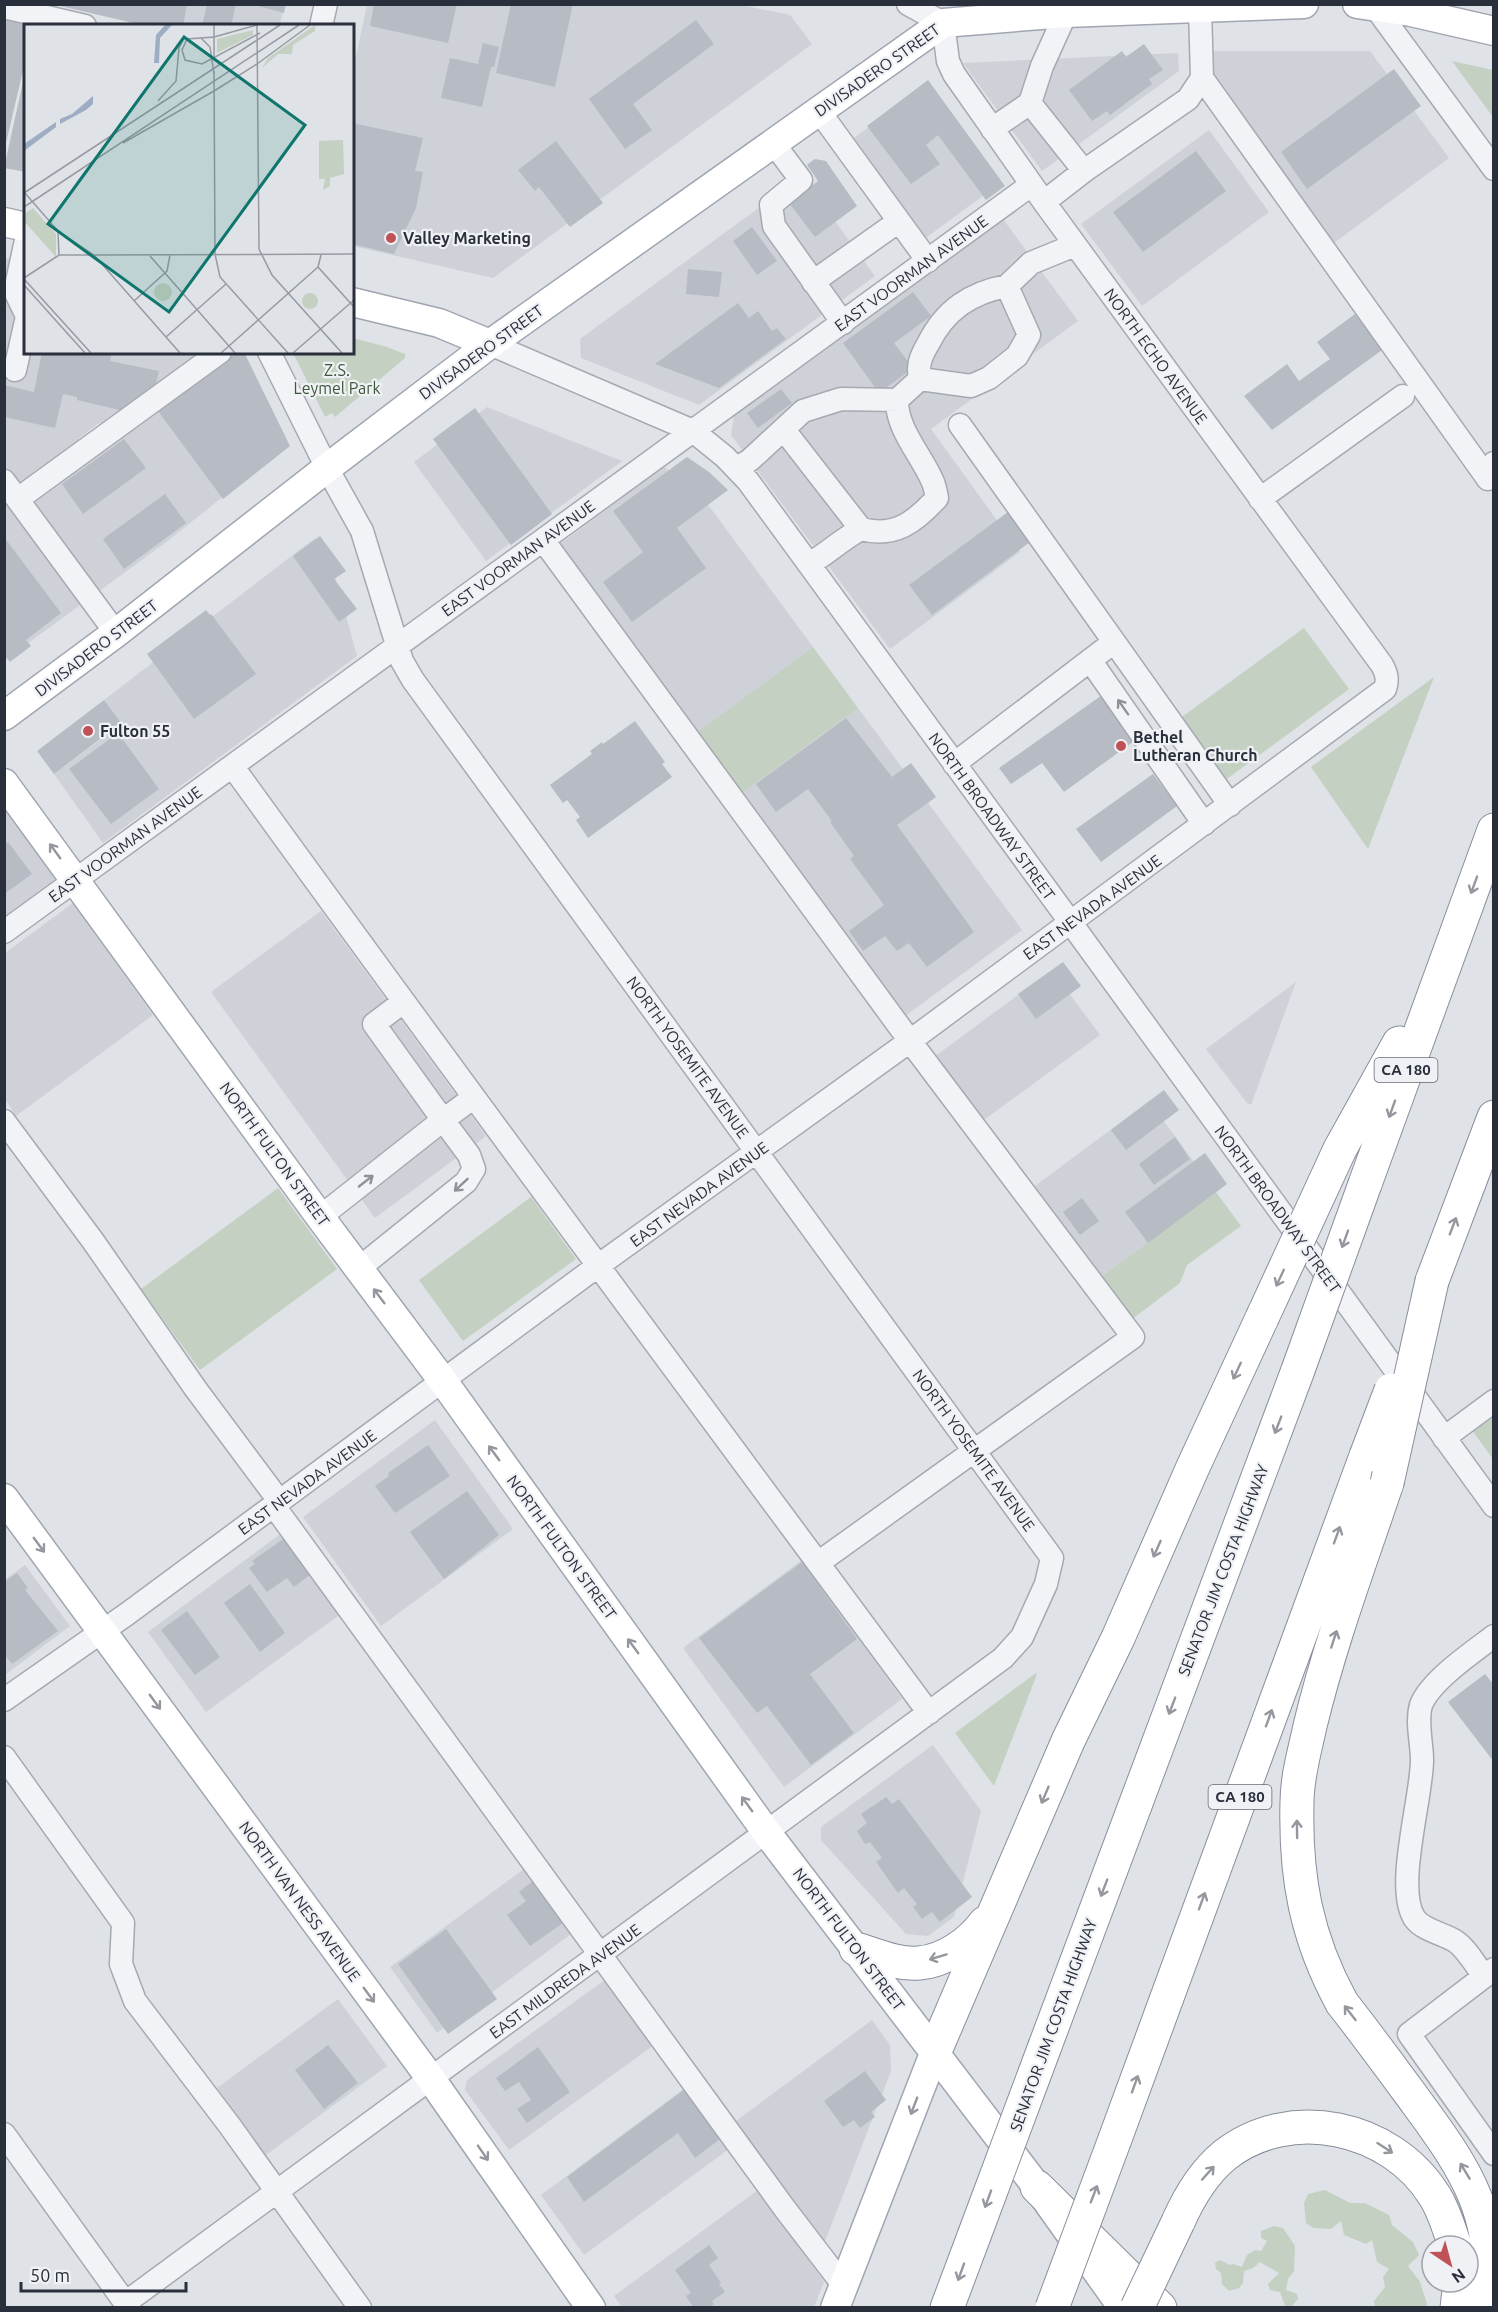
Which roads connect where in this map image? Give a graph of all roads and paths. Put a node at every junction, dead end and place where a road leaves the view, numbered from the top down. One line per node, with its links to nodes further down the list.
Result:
1 (326, 4): 13 (street)
2 (908, 4): 11 (street)
3 (970, 4): 11 (street, DIVISADERO STREET)
4 (1304, 4): 5 (main road)
5 (1262, 5): 9 (main road)
6 (1368, 5): 14 (main road); 20 (street)
7 (4, 7): 12 (street)
8 (1144, 7): 9 (main road); 10 (main road)
9 (1200, 8): 15 (street)
10 (1066, 13): 11 (main road); 16 (street)
11 (943, 23): 17 (main road, DIVISADERO STREET); 18 (street, NORTH ECHO AVENUE)
12 (76, 24)
13 (321, 24)
14 (1494, 31)
15 (1202, 78): 21 (street, EAST VOORMAN AVENUE); 45 (street)
16 (1030, 102): 18 (street); 21 (street)
17 (819, 111): 19 (main road, DIVISADERO STREET); 23 (street)
18 (992, 129): 22 (street, NORTH ECHO AVENUE)
19 (774, 144): 29 (street); 35 (main road, DIVISADERO STREET)
20 (1494, 169)
21 (1084, 171): 22 (street, EAST VOORMAN AVENUE)
22 (1038, 194): 26 (street, NORTH ECHO AVENUE); 28 (street, EAST VOORMAN AVENUE)
23 (899, 221): 28 (street); 29 (street)
24 (4, 222): 25 (main road)
25 (24, 227)
26 (1075, 245): 30 (street); 49 (street, NORTH ECHO AVENUE)
27 (24, 249): 32 (street)
28 (928, 261): 33 (street, EAST VOORMAN AVENUE)
29 (813, 282): 33 (street)
30 (1007, 286): 39 (street); 39 (street)
31 (354, 302): 35 (main road)
32 (24, 310)
33 (843, 322): 44 (street, EAST VOORMAN AVENUE)
34 (24, 330): 38 (street)
35 (490, 344): 44 (street, NORTH BROADWAY STREET); 46 (main road, DIVISADERO STREET)
36 (217, 354): 48 (street)
37 (270, 354): 46 (street, NORTH YOSEMITE AVENUE)
38 (15, 369)
39 (920, 379): 41 (street)
40 (1402, 396): 49 (street)
41 (897, 400): 43 (street); 50 (street)
42 (960, 424): 54 (street)
43 (784, 430): 47 (street); 50 (street)
44 (693, 431): 47 (street, NORTH BROADWAY STREET); 51 (street, EAST VOORMAN AVENUE)
45 (1494, 463)
46 (327, 468): 53 (main road, DIVISADERO STREET); 55 (street, NORTH YOSEMITE AVENUE)
47 (736, 468): 52 (street, NORTH BROADWAY STREET)
48 (11, 490): 53 (street)
49 (1260, 499): 57 (street, NORTH ECHO AVENUE)
50 (861, 529): 52 (street)
51 (543, 540): 55 (street, EAST VOORMAN AVENUE); 70 (street)
52 (809, 564): 59 (street, NORTH BROADWAY STREET)
53 (117, 633): 58 (main road, DIVISADERO STREET)
54 (1114, 642): 56 (street); 62 (street)
55 (397, 646): 60 (street, EAST VOORMAN AVENUE); 75 (street, NORTH YOSEMITE AVENUE)
56 (1090, 660): 59 (street); 63 (street, one-way to 56)
57 (1387, 682): 62 (street, EAST NEVADA AVENUE)
58 (4, 716)
59 (954, 764): 66 (street, NORTH BROADWAY STREET)
60 (233, 766): 65 (street, EAST VOORMAN AVENUE); 69 (street)
61 (4, 783): 65 (main road, NORTH FULTON STREET, one-way to 61)
62 (1230, 805): 63 (street, EAST NEVADA AVENUE)
63 (1204, 824): 66 (street, EAST NEVADA AVENUE)
64 (1494, 830): 68 (highway, SENATOR JIM COSTA HIGHWAY / CA 180, one-way to 68)
65 (76, 880): 67 (street, EAST VOORMAN AVENUE); 76 (main road, NORTH FULTON STREET)
66 (1071, 922): 70 (street, EAST NEVADA AVENUE); 82 (street, NORTH BROADWAY STREET)
67 (4, 932)
68 (1448, 955): 95 (highway, one-way to 95, bridge); 110 (highway, SENATOR JIM COSTA HIGHWAY / CA 180, one-way to 110, bridge)
69 (403, 1002): 71 (street); 73 (street)
70 (910, 1041): 75 (street, EAST NEVADA AVENUE); 83 (street)
71 (473, 1098): 73 (street); 77 (street)
72 (1494, 1117): 79 (highway, CA 180, one-way to 72)
73 (443, 1120): 76 (street, one-way to 73); 78 (street, one-way to 78)
74 (4, 1121): 85 (street)
75 (757, 1152): 77 (street, EAST NEVADA AVENUE); 83 (street, NORTH YOSEMITE AVENUE)
76 (320, 1217): 78 (main road, NORTH FULTON STREET)
77 (599, 1265): 80 (street, EAST NEVADA AVENUE); 87 (street)
78 (358, 1269): 80 (main road, NORTH FULTON STREET, one-way to 78)
79 (1432, 1281): 111 (highway, CA 180, one-way to 79, bridge); 115 (highway, one-way to 79, bridge)
80 (443, 1382): 85 (street, EAST NEVADA AVENUE); 94 (main road, NORTH FULTON STREET, one-way to 80)
81 (1494, 1401): 82 (street)
82 (1444, 1438): 86 (street, NORTH BROADWAY STREET)
83 (975, 1451): 87 (street); 90 (street, NORTH YOSEMITE AVENUE)
84 (4, 1498): 88 (main road, NORTH VAN NESS AVENUE, one-way to 88)
85 (277, 1504): 88 (street, EAST NEVADA AVENUE); 97 (street)
86 (1494, 1506)
87 (818, 1563): 92 (street)
88 (103, 1631): 91 (street, EAST NEVADA AVENUE); 100 (main road, NORTH VAN NESS AVENUE, one-way to 100)
89 (1494, 1636): 98 (street)
90 (1003, 1658): 92 (street, EAST MILDREDA AVENUE)
91 (4, 1700)
92 (929, 1713): 94 (street, EAST MILDREDA AVENUE)
93 (4, 1757): 104 (street)
94 (768, 1833): 96 (main road, NORTH FULTON STREET); 97 (street, EAST MILDREDA AVENUE)
95 (997, 1907): 96 (highway, one-way to 96); 99 (highway)
96 (856, 1948): 99 (main road, NORTH FULTON STREET)
97 (601, 1954): 100 (street, EAST MILDREDA AVENUE); 106 (street)
98 (1489, 1973): 102 (street)
99 (935, 2051): 103 (main road, NORTH FULTON STREET); 106 (main road, one-way to 106)
100 (431, 2079): 104 (street, EAST MILDREDA AVENUE); 109 (main road, NORTH VAN NESS AVENUE, one-way to 109)
101 (8, 2147): 107 (street)
102 (1494, 2154)
103 (1037, 2187): 112 (main road, NORTH FULTON STREET); 114 (highway)
104 (276, 2192): 107 (street, EAST MILDREDA AVENUE); 108 (street)
105 (1451, 2234): 113 (highway, one-way to 105, bridge)
106 (839, 2297)
107 (127, 2305)
108 (360, 2307)
109 (591, 2307)
110 (947, 2307)
111 (1052, 2307)
112 (1123, 2307)
113 (1137, 2307)
114 (1160, 2307)
115 (1488, 2307)

